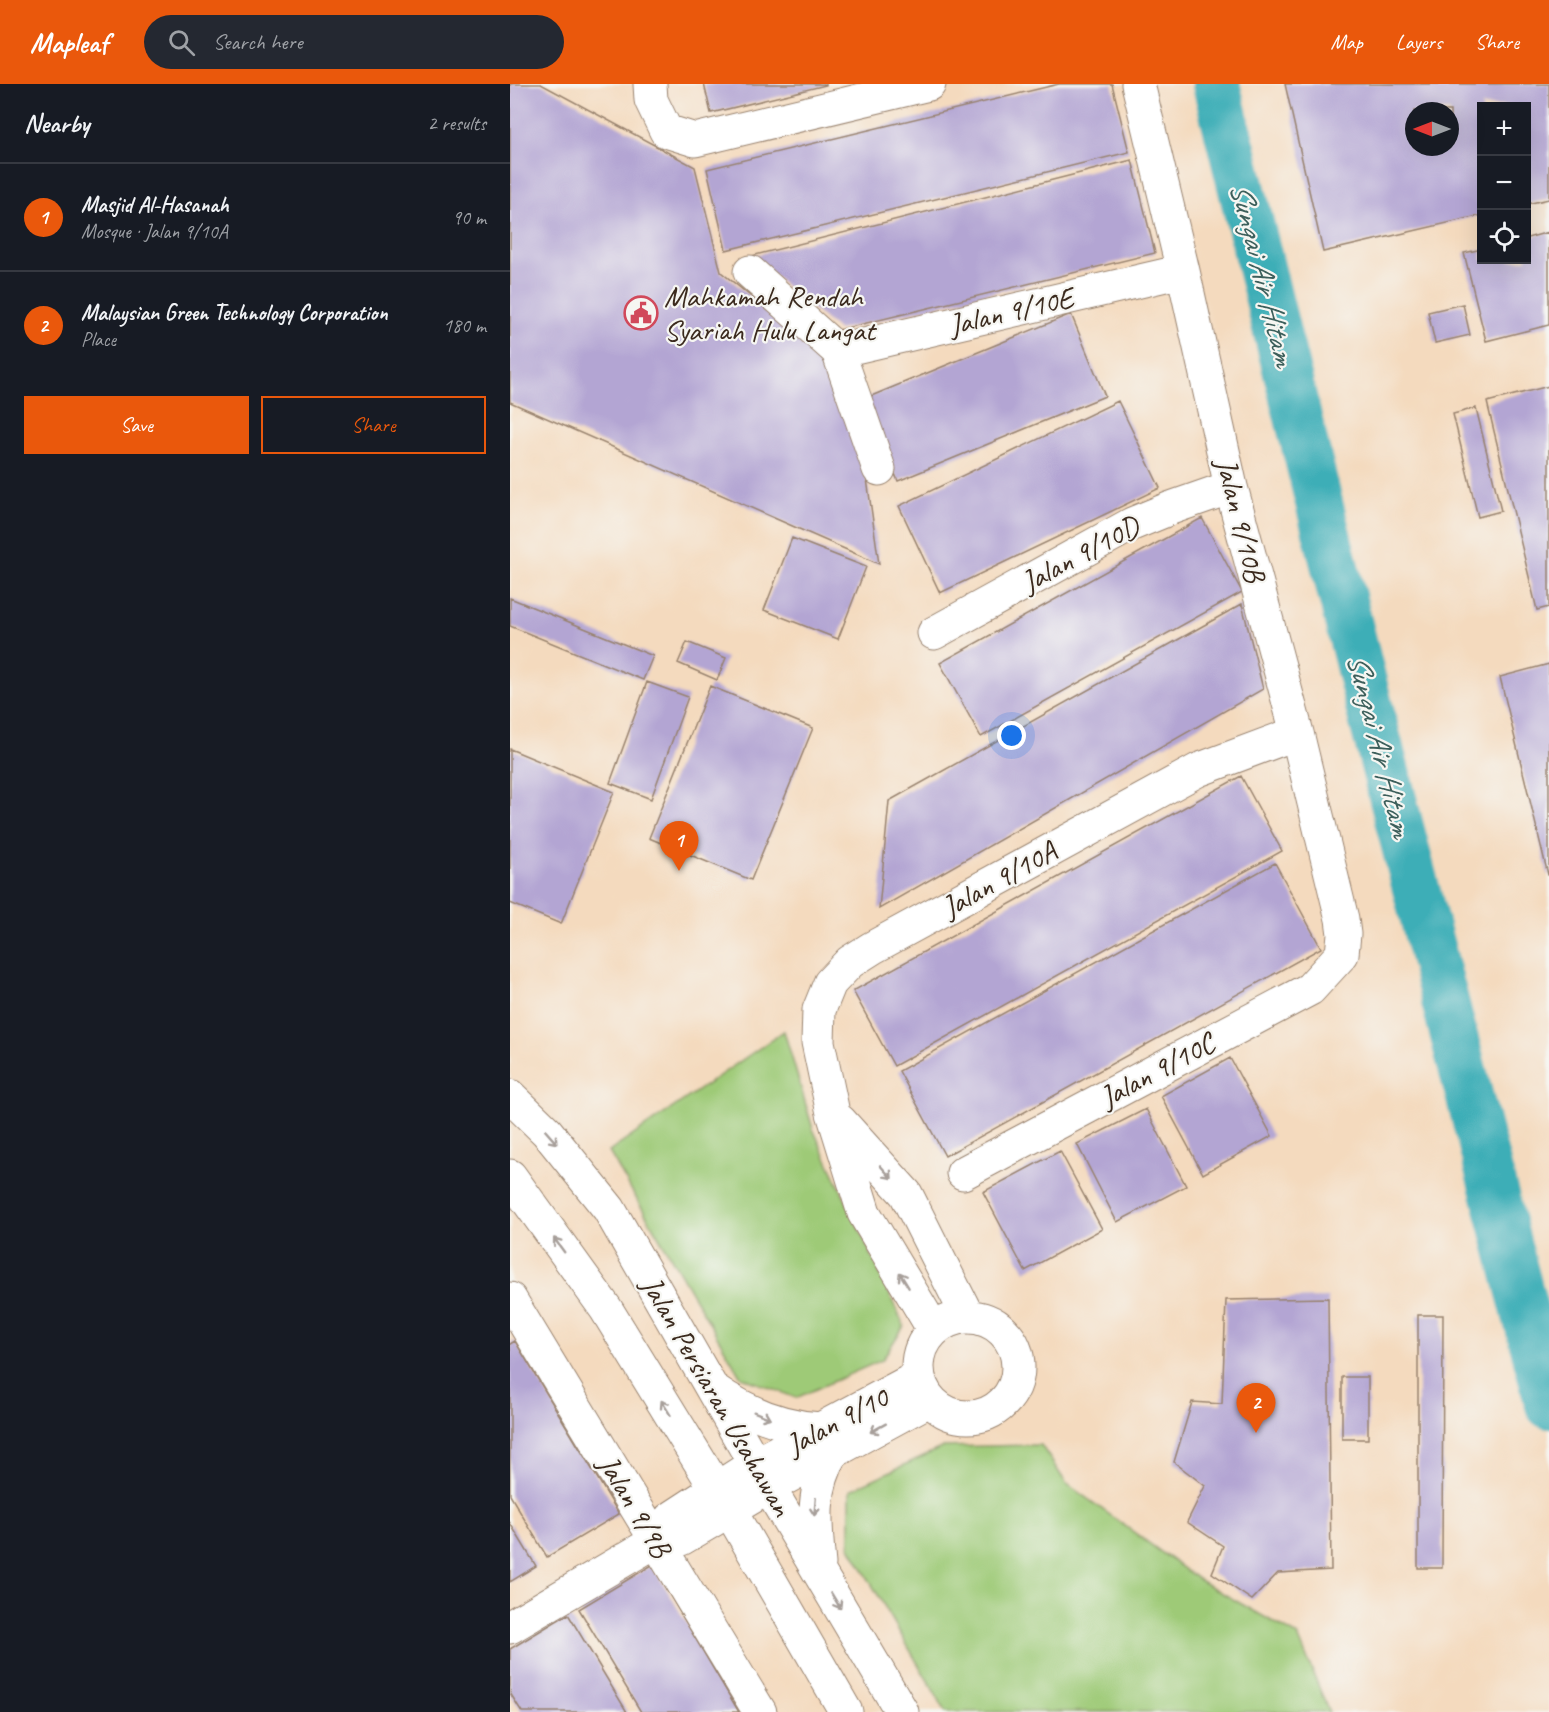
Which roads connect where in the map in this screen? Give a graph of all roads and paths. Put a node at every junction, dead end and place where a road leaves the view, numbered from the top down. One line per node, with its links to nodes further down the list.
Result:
1 (929, 84): 3 (street)
2 (1138, 84): 4 (street, Jalan 9/10B)
3 (650, 92)
4 (1184, 271): 6 (street, Jalan 9/10E); 8 (street, Jalan 9/10B)
5 (750, 272): 6 (street)
6 (838, 351): 7 (street)
7 (879, 469)
8 (1231, 487): 9 (street, Jalan 9/10D); 10 (street, Jalan 9/10B)
9 (934, 633)
10 (1297, 733): 11 (street, Jalan 9/10B); 13 (street, Jalan 9/10A)
11 (1342, 954): 14 (street, Jalan 9/10C)
12 (510, 1096): 19 (street, Jalan Persiaran Usahawan, one-way to 19)
13 (833, 1113): 17 (street, one-way to 17); 18 (street, Jalan 9/10A, one-way to 13)
14 (963, 1173)
15 (510, 1176): 22 (street, Jalan Persiaran Usahawan, one-way to 15)
16 (510, 1299): 25 (street, Jalan 9/9B)
17 (968, 1317): 18 (street); 20 (street)
18 (934, 1330): 20 (street)
19 (711, 1388): 21 (street, one-way to 21); 23 (street, Jalan Persiaran Usahawan)
20 (923, 1388): 21 (street, Jalan 9/10)
21 (827, 1441): 23 (street, Jalan 9/10); 27 (street, one-way to 27)
22 (693, 1451): 24 (street, Jalan Persiaran Usahawan); 25 (street)
23 (762, 1476): 24 (street, Jalan 9/10); 27 (street, Jalan Persiaran Usahawan)
24 (723, 1500): 25 (street, Jalan 9/10); 26 (street, Jalan Persiaran Usahawan)
25 (669, 1533): 26 (street); 28 (street); 29 (street, Jalan 9/9B)
26 (756, 1555): 30 (street, Jalan Persiaran Usahawan)
27 (820, 1574): 31 (street, Jalan Persiaran Usahawan, one-way to 31)
28 (510, 1627)
29 (760, 1712)
30 (846, 1712)
31 (902, 1712)

